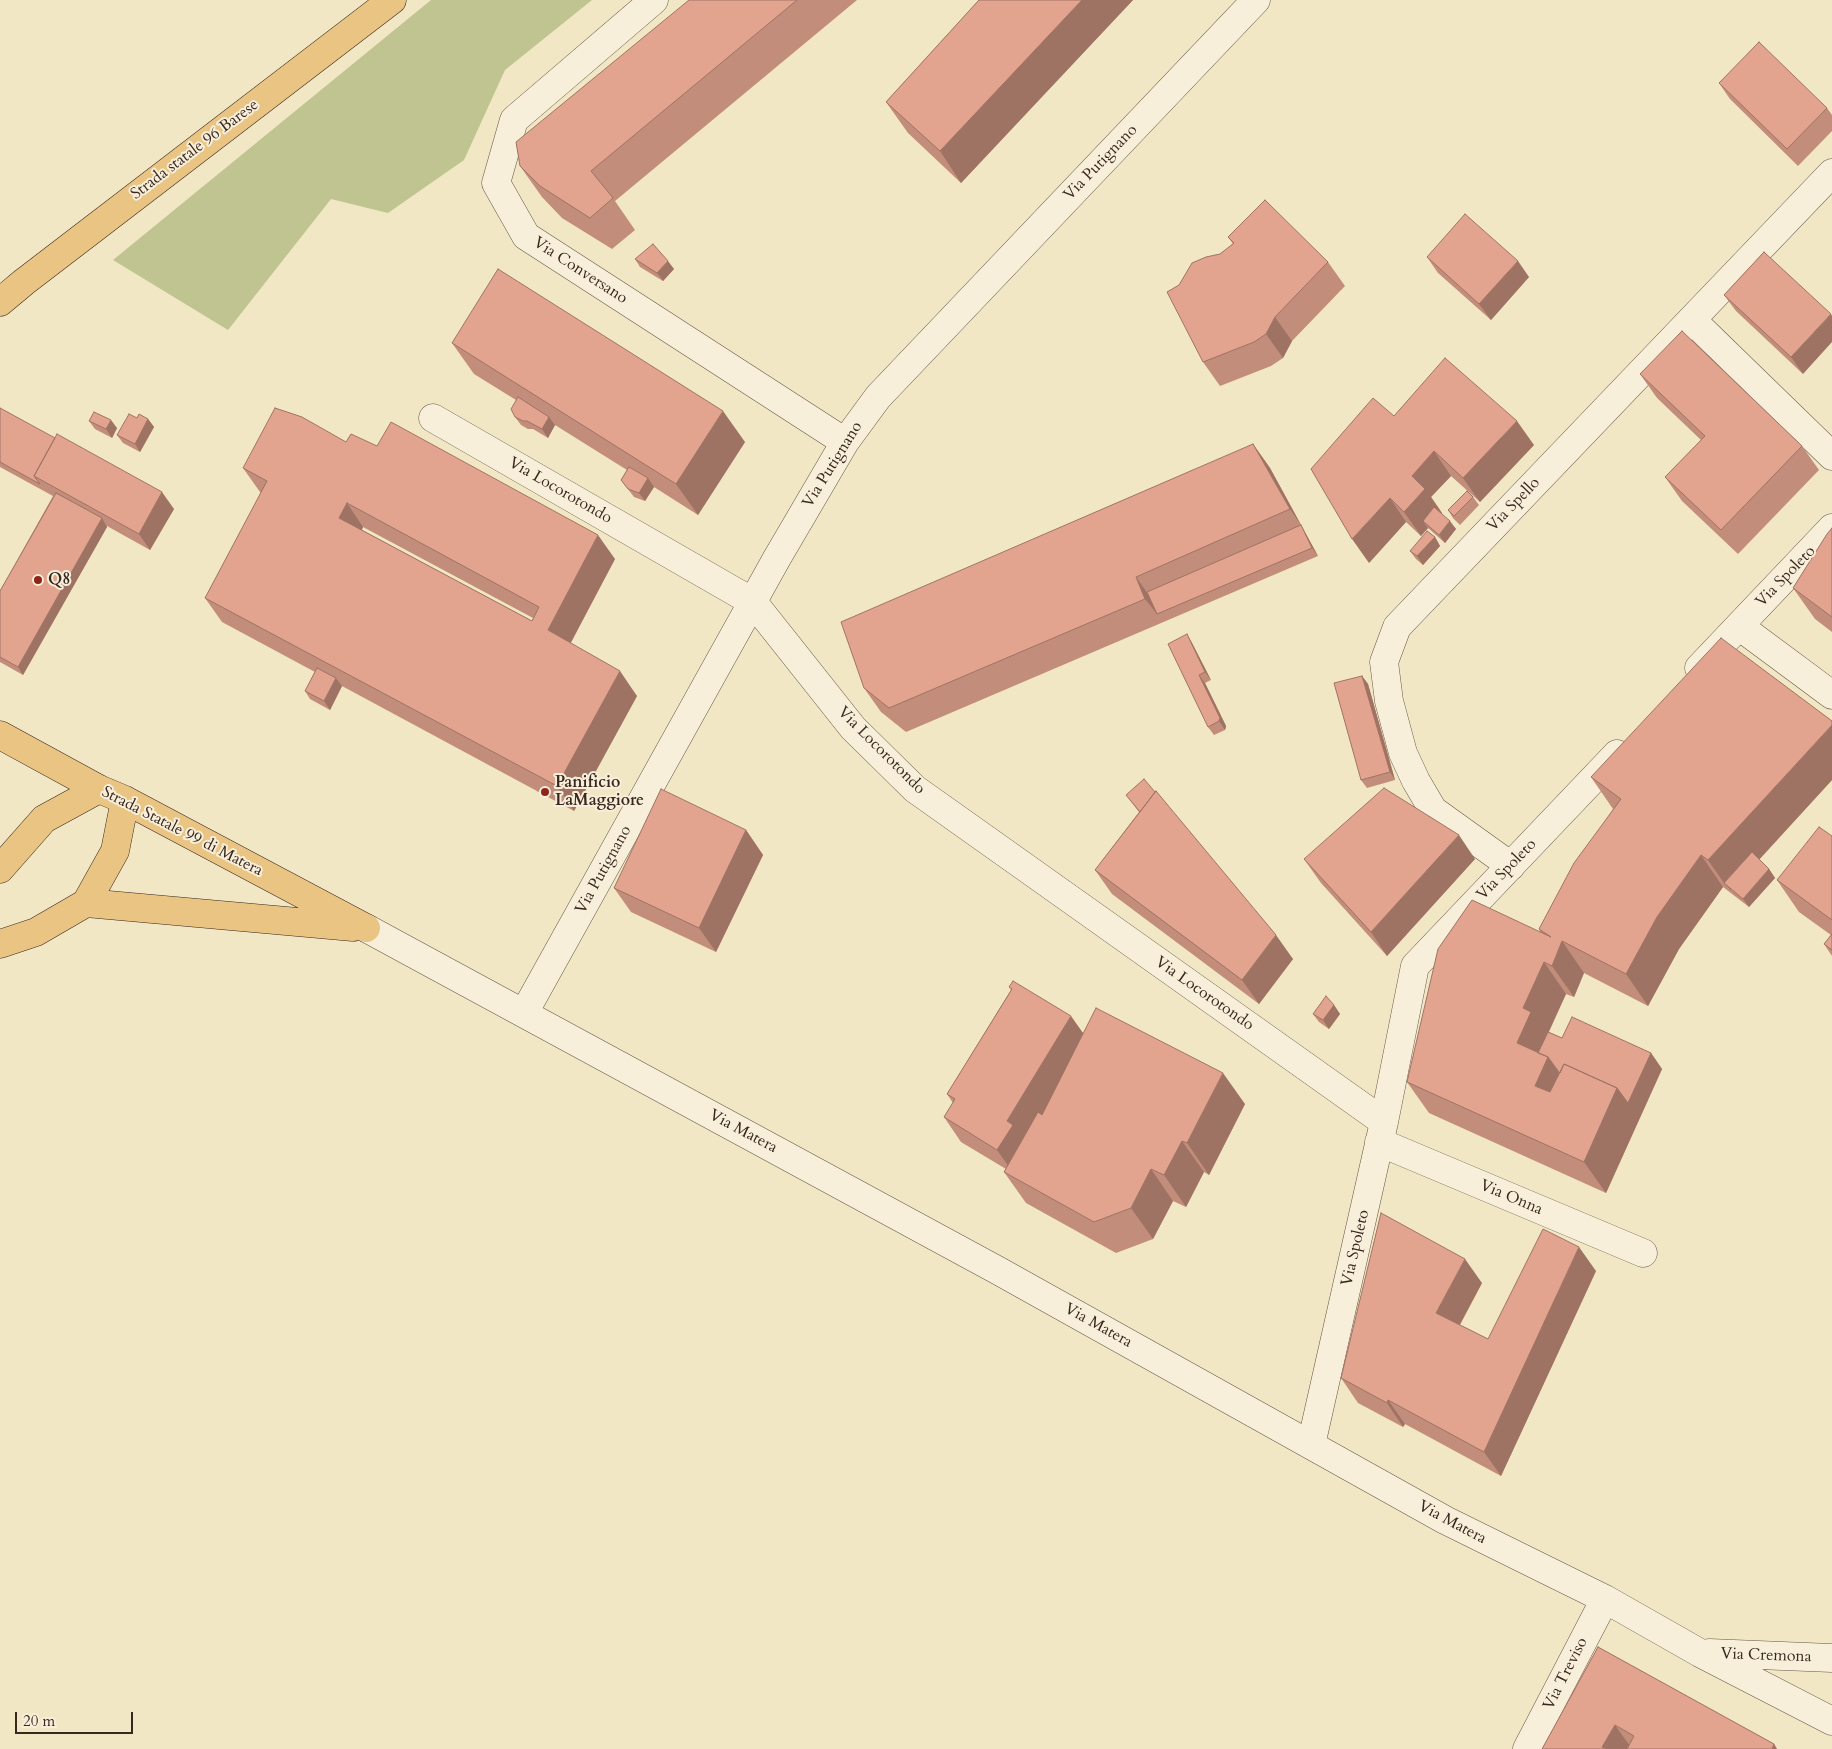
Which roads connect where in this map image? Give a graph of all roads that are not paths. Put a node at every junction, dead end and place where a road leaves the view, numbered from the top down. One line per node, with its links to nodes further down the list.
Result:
1 (392, 0): 5 (main road, Strada statale 96 Barese)
2 (654, 0): 8 (street, Via Conversano)
3 (1256, 0): 8 (street, Via Putignano)
4 (1832, 173): 6 (street, Via Spello)
5 (0, 302)
6 (1692, 320): 9 (street); 20 (street, Via Spello)
7 (433, 418): 11 (street, Via Locorotondo)
8 (845, 442): 11 (street, Via Putignano)
9 (1832, 456)
10 (1832, 528): 12 (street, Via Spoleto)
11 (753, 602): 24 (street, Via Putignano); 25 (street, Via Locorotondo)
12 (1739, 626): 13 (street, Via Spoleto); 14 (street)
13 (1685, 682)
14 (1832, 695)
15 (0, 735): 17 (main road, Strada Statale 99 di Matera)
16 (1631, 739): 20 (street, Via Spoleto)
17 (99, 789): 18 (main road, Strada Statale 99 di Matera); 19 (main road)
18 (125, 800): 21 (main road); 22 (main road, Strada Statale 99 di Matera)
19 (0, 865)
20 (1511, 866): 25 (street, Via Spoleto)
21 (86, 903): 22 (main road); 23 (main road)
22 (366, 928): 24 (street, Via Matera)
23 (0, 944)
24 (524, 1013): 27 (street, Via Matera)
25 (1382, 1132): 26 (street, Via Onna); 27 (street, Via Spoleto)
26 (1643, 1253)
27 (1311, 1445): 28 (street, Via Matera)
28 (1605, 1599): 29 (street, Via Matera); 32 (street, Via Treviso)
29 (1700, 1653): 30 (street, Via Cremona); 31 (street, Via Matera)
30 (1832, 1658)
31 (1832, 1722)
32 (1527, 1749)

